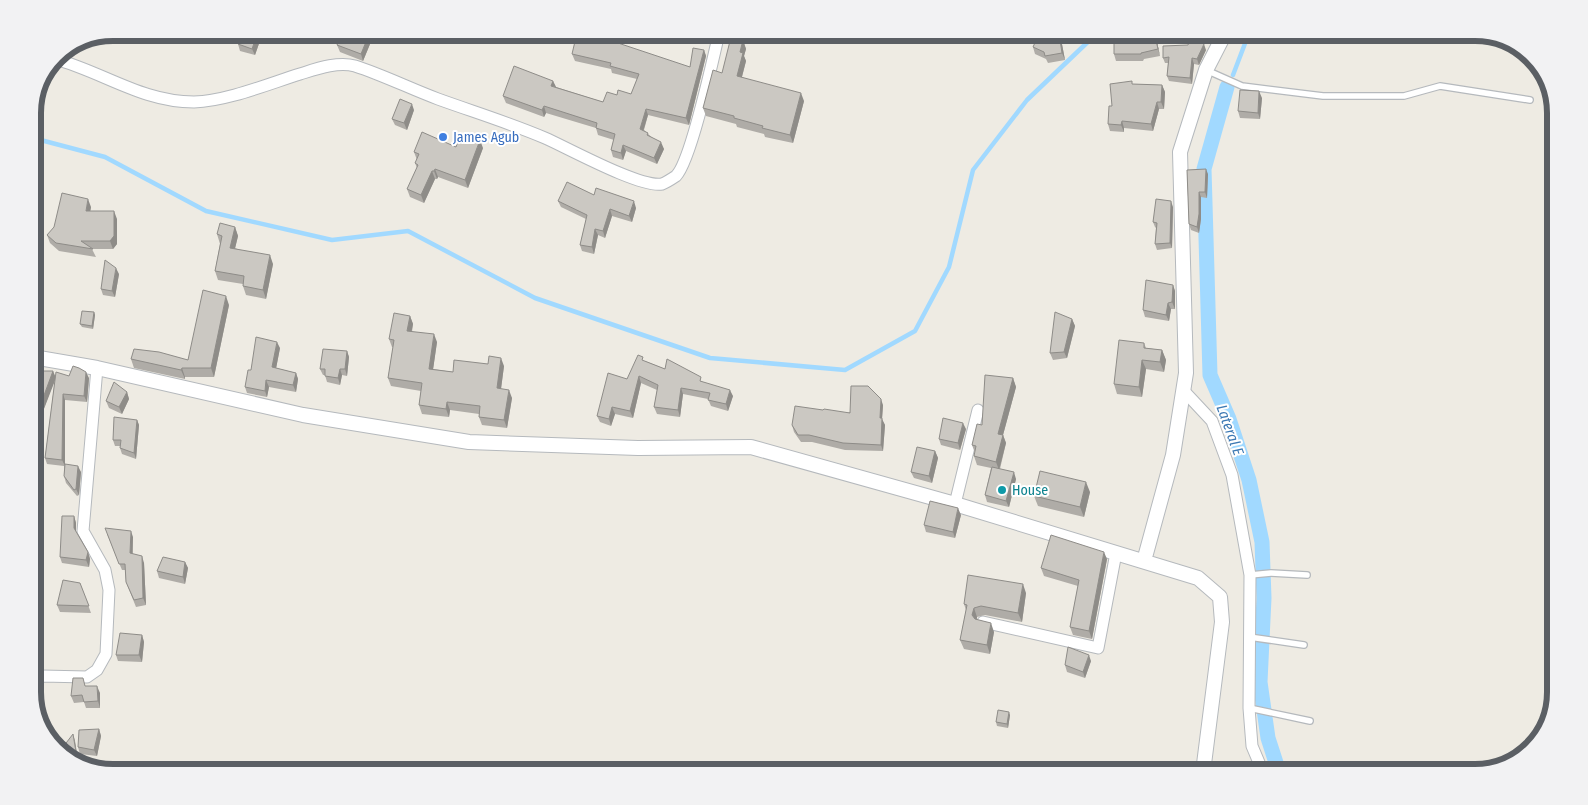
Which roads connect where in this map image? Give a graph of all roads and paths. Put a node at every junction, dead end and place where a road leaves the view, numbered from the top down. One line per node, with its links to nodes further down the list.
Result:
1 (718, 41): 3 (street)
2 (1220, 41): 4 (street)
3 (64, 61)
4 (1206, 70): 5 (lane); 8 (street)
5 (1530, 100)
6 (41, 358): 7 (street)
7 (97, 368): 10 (street); 18 (street)
8 (1183, 390): 12 (street); 13 (street)
9 (978, 410): 10 (street)
10 (955, 504): 11 (street)
11 (1116, 553): 12 (street); 15 (street)
12 (1144, 561): 21 (street)
13 (1253, 575): 14 (lane); 16 (street)
14 (1307, 575)
15 (983, 622)
16 (1251, 637): 17 (lane); 19 (street)
17 (1304, 644)
18 (41, 677)
19 (1252, 709): 20 (lane); 22 (street)
20 (1310, 721)
21 (1204, 764)
22 (1260, 764)

